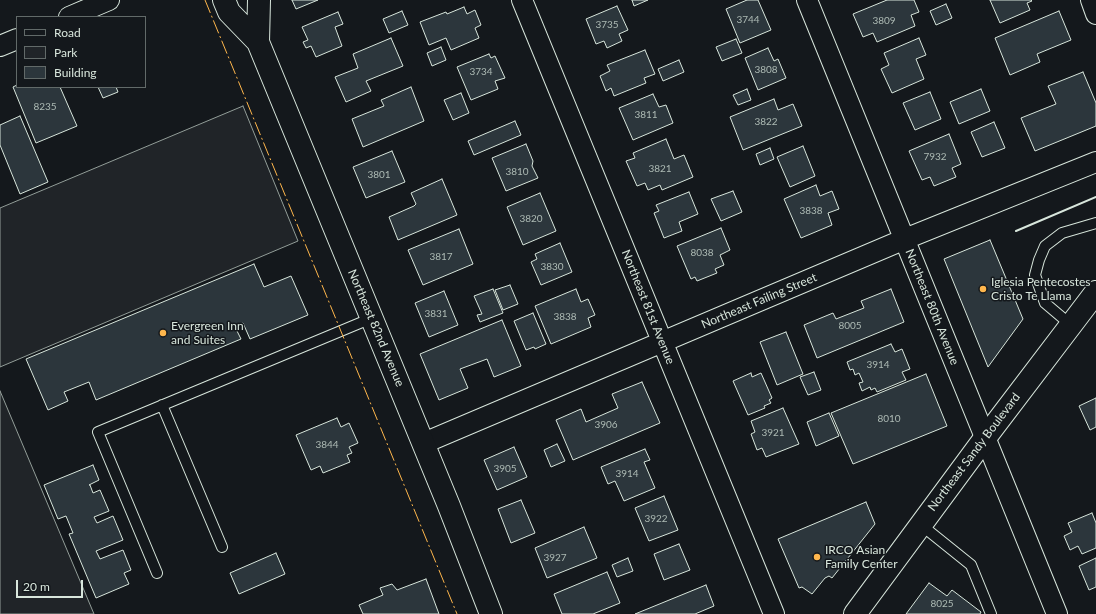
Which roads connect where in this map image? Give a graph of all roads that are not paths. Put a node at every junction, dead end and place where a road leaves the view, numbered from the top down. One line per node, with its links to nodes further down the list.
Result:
1 (109, 0): 8 (street)
2 (224, 0): 10 (main road, Northeast 82nd Avenue)
3 (259, 0): 10 (main road, Northeast 82nd Avenue)
4 (522, 0): 18 (street, Northeast 81st Avenue)
5 (807, 0): 14 (street, Northeast 80th Avenue)
6 (1090, 0): 7 (street)
7 (1096, 14)
8 (71, 16)
9 (16, 39): 11 (street)
10 (258, 42): 16 (main road, Northeast 82nd Avenue)
11 (0, 46)
12 (1096, 162): 14 (street, Northeast Failing Street)
13 (1096, 223): 17 (lane)
14 (905, 239): 18 (street, Northeast Failing Street); 20 (street, Northeast 80th Avenue)
15 (1096, 292): 17 (main road, Northeast Sandy Boulevard)
16 (372, 318): 19 (lane); 21 (main road, Northeast 82nd Avenue)
17 (1071, 325): 20 (main road, Northeast Sandy Boulevard)
18 (662, 341): 21 (street, Northeast Failing Street); 26 (street, Northeast 81st Avenue)
19 (162, 405): 23 (lane); 24 (lane)
20 (985, 438): 22 (main road, Northeast Sandy Boulevard); 29 (street, Northeast 80th Avenue)
21 (424, 443): 25 (main road, Northeast 82nd Avenue)
22 (920, 524): 27 (main road, Northeast Sandy Boulevard); 28 (lane)
23 (222, 547)
24 (156, 573)
25 (491, 614)
26 (774, 614)
27 (855, 614)
28 (991, 614)
29 (1057, 614)

